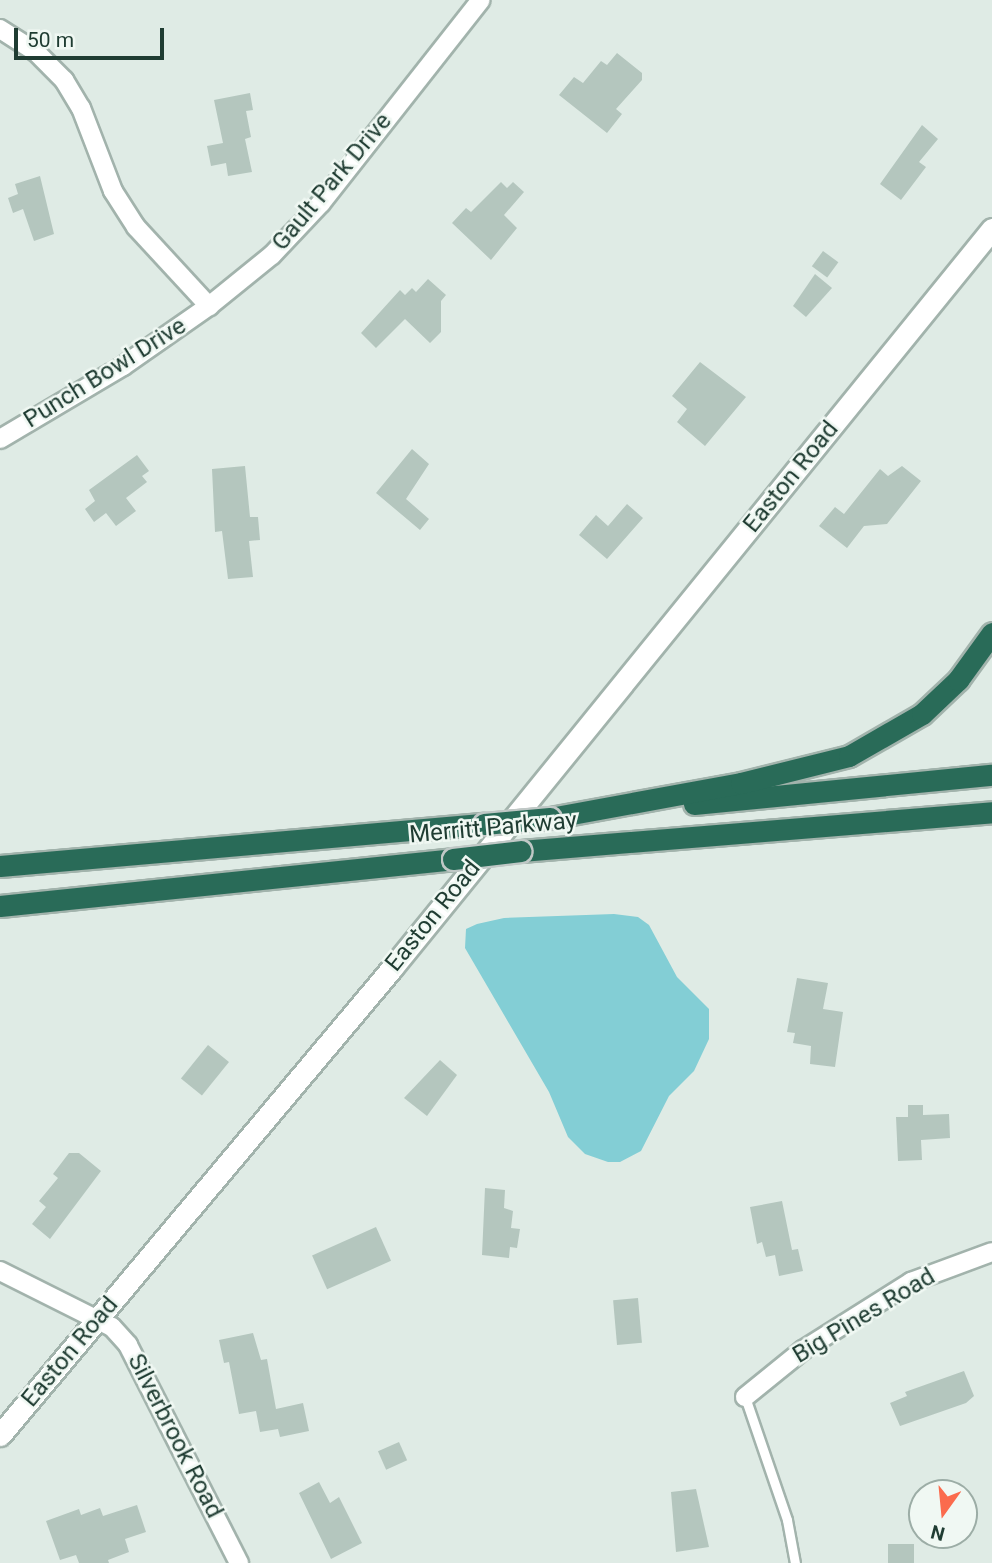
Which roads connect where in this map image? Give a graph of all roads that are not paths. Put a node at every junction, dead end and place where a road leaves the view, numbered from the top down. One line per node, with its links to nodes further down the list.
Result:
1 (481, 0): 4 (street, Gault Park Drive)
2 (0, 29): 4 (street)
3 (992, 229): 14 (main road, Easton Road)
4 (209, 306): 5 (street, Punch Bowl Drive)
5 (0, 439)
6 (992, 633): 9 (highway)
7 (992, 775): 9 (highway, Merritt Parkway)
8 (992, 812): 11 (highway, Merritt Parkway, bridge)
9 (550, 818): 10 (highway, Merritt Parkway, bridge)
10 (0, 866)
11 (0, 906)
12 (992, 1252): 15 (street, Big Pines Road)
13 (0, 1271): 14 (street, Silverbrook Road)
14 (98, 1320): 16 (main road, Easton Road); 17 (street, Silverbrook Road)
15 (746, 1397): 18 (lane)
16 (0, 1435)
17 (239, 1563)
18 (795, 1563)

